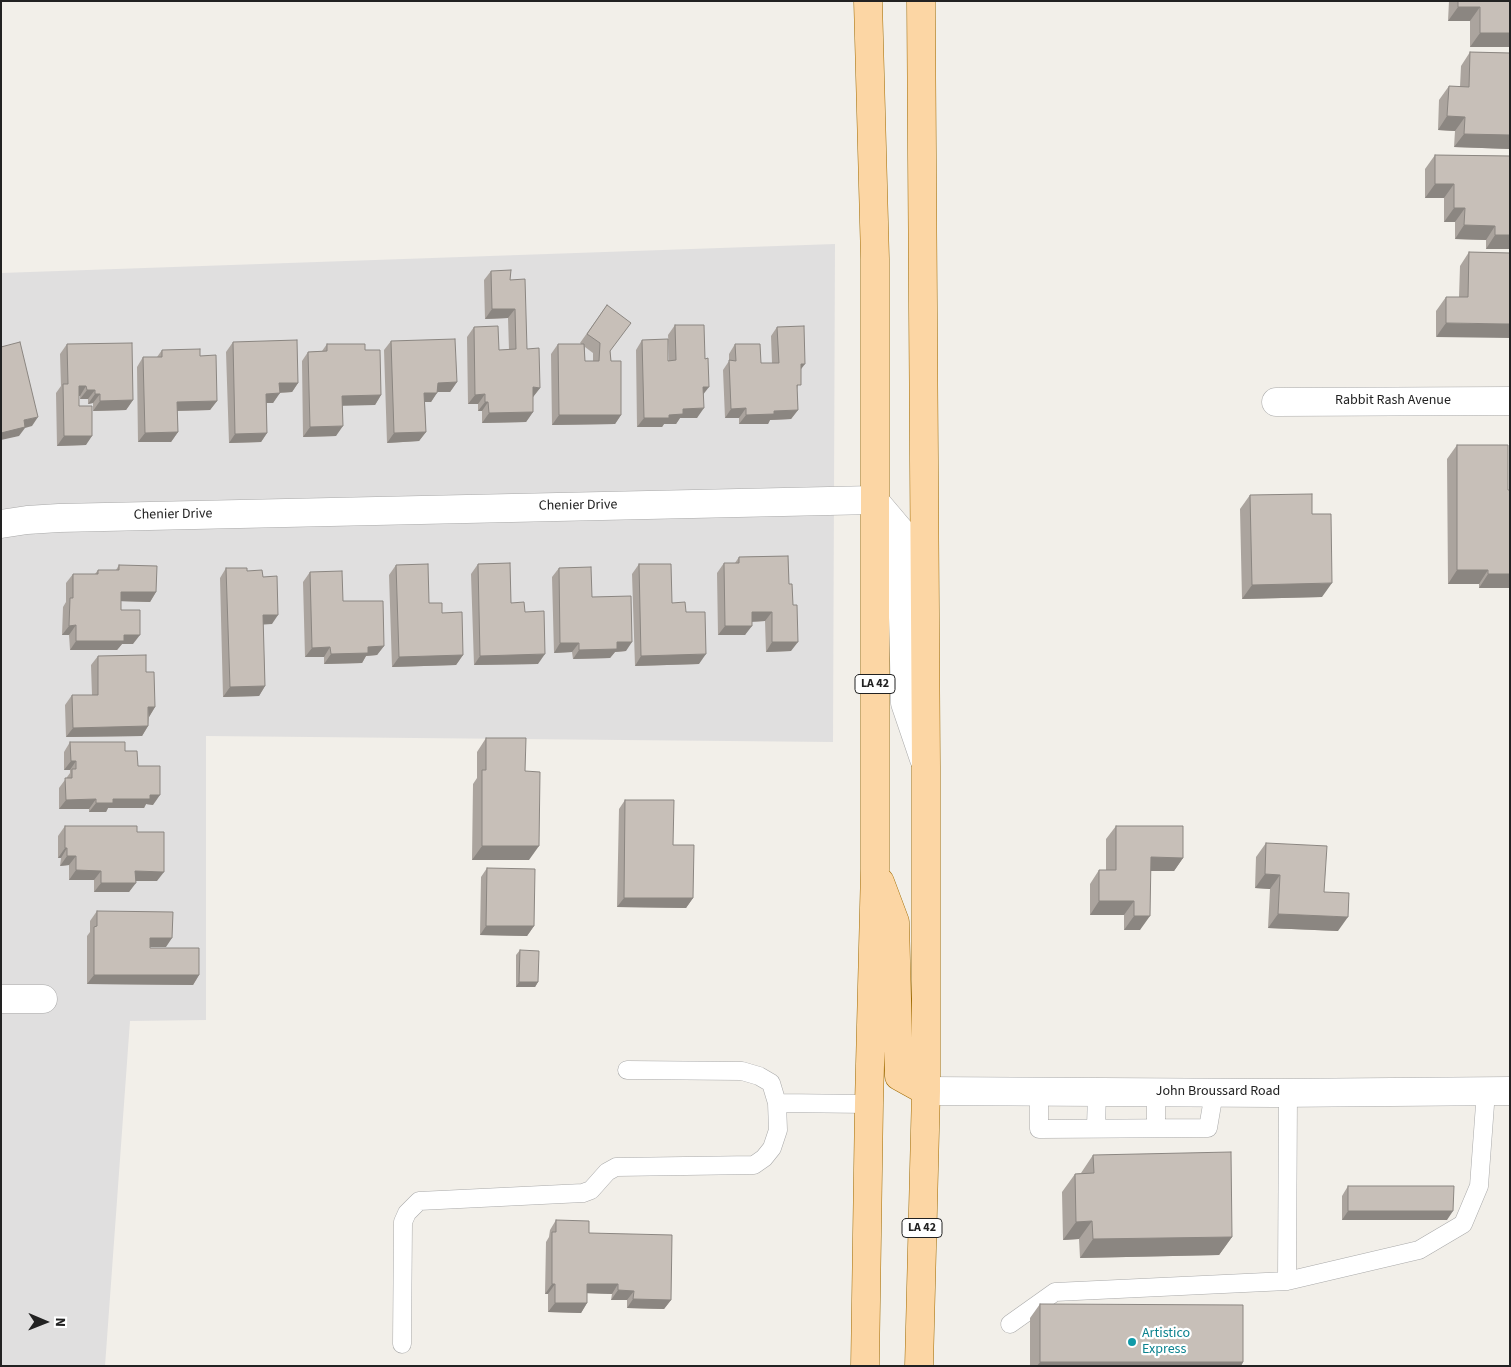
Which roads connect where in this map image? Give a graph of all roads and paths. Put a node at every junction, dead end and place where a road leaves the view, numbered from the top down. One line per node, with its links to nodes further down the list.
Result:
1 (868, 1): 5 (main road, LA 42)
2 (921, 1): 7 (main road, LA 42)
3 (1510, 401): 4 (street, Rabbit Rash Avenue)
4 (1276, 402)
5 (874, 500): 6 (street, Chenier Drive); 7 (street); 8 (main road, LA 42)
6 (1, 524)
7 (926, 766): 12 (main road, LA 42)
8 (876, 869): 12 (main road); 20 (main road, LA 42)
9 (1, 999): 10 (street)
10 (42, 999)
11 (627, 1070): 19 (lane)
12 (926, 1091): 14 (street, John Broussard Road); 27 (main road, LA 42)
13 (1498, 1091): 18 (street, John Broussard Road); 23 (lane)
14 (1039, 1092): 15 (street, John Broussard Road); 21 (lane)
15 (1096, 1092): 16 (street, John Broussard Road); 21 (lane)
16 (1156, 1092): 17 (street, John Broussard Road); 22 (lane)
17 (1214, 1092): 18 (street, John Broussard Road); 22 (lane)
18 (1288, 1092): 23 (lane)
19 (777, 1103): 20 (lane); 25 (lane)
20 (869, 1104): 26 (main road, LA 42)
21 (1096, 1128): 22 (lane)
22 (1156, 1128)
23 (1287, 1281): 24 (lane)
24 (1010, 1324)
25 (402, 1344)
26 (865, 1366)
27 (919, 1366)

